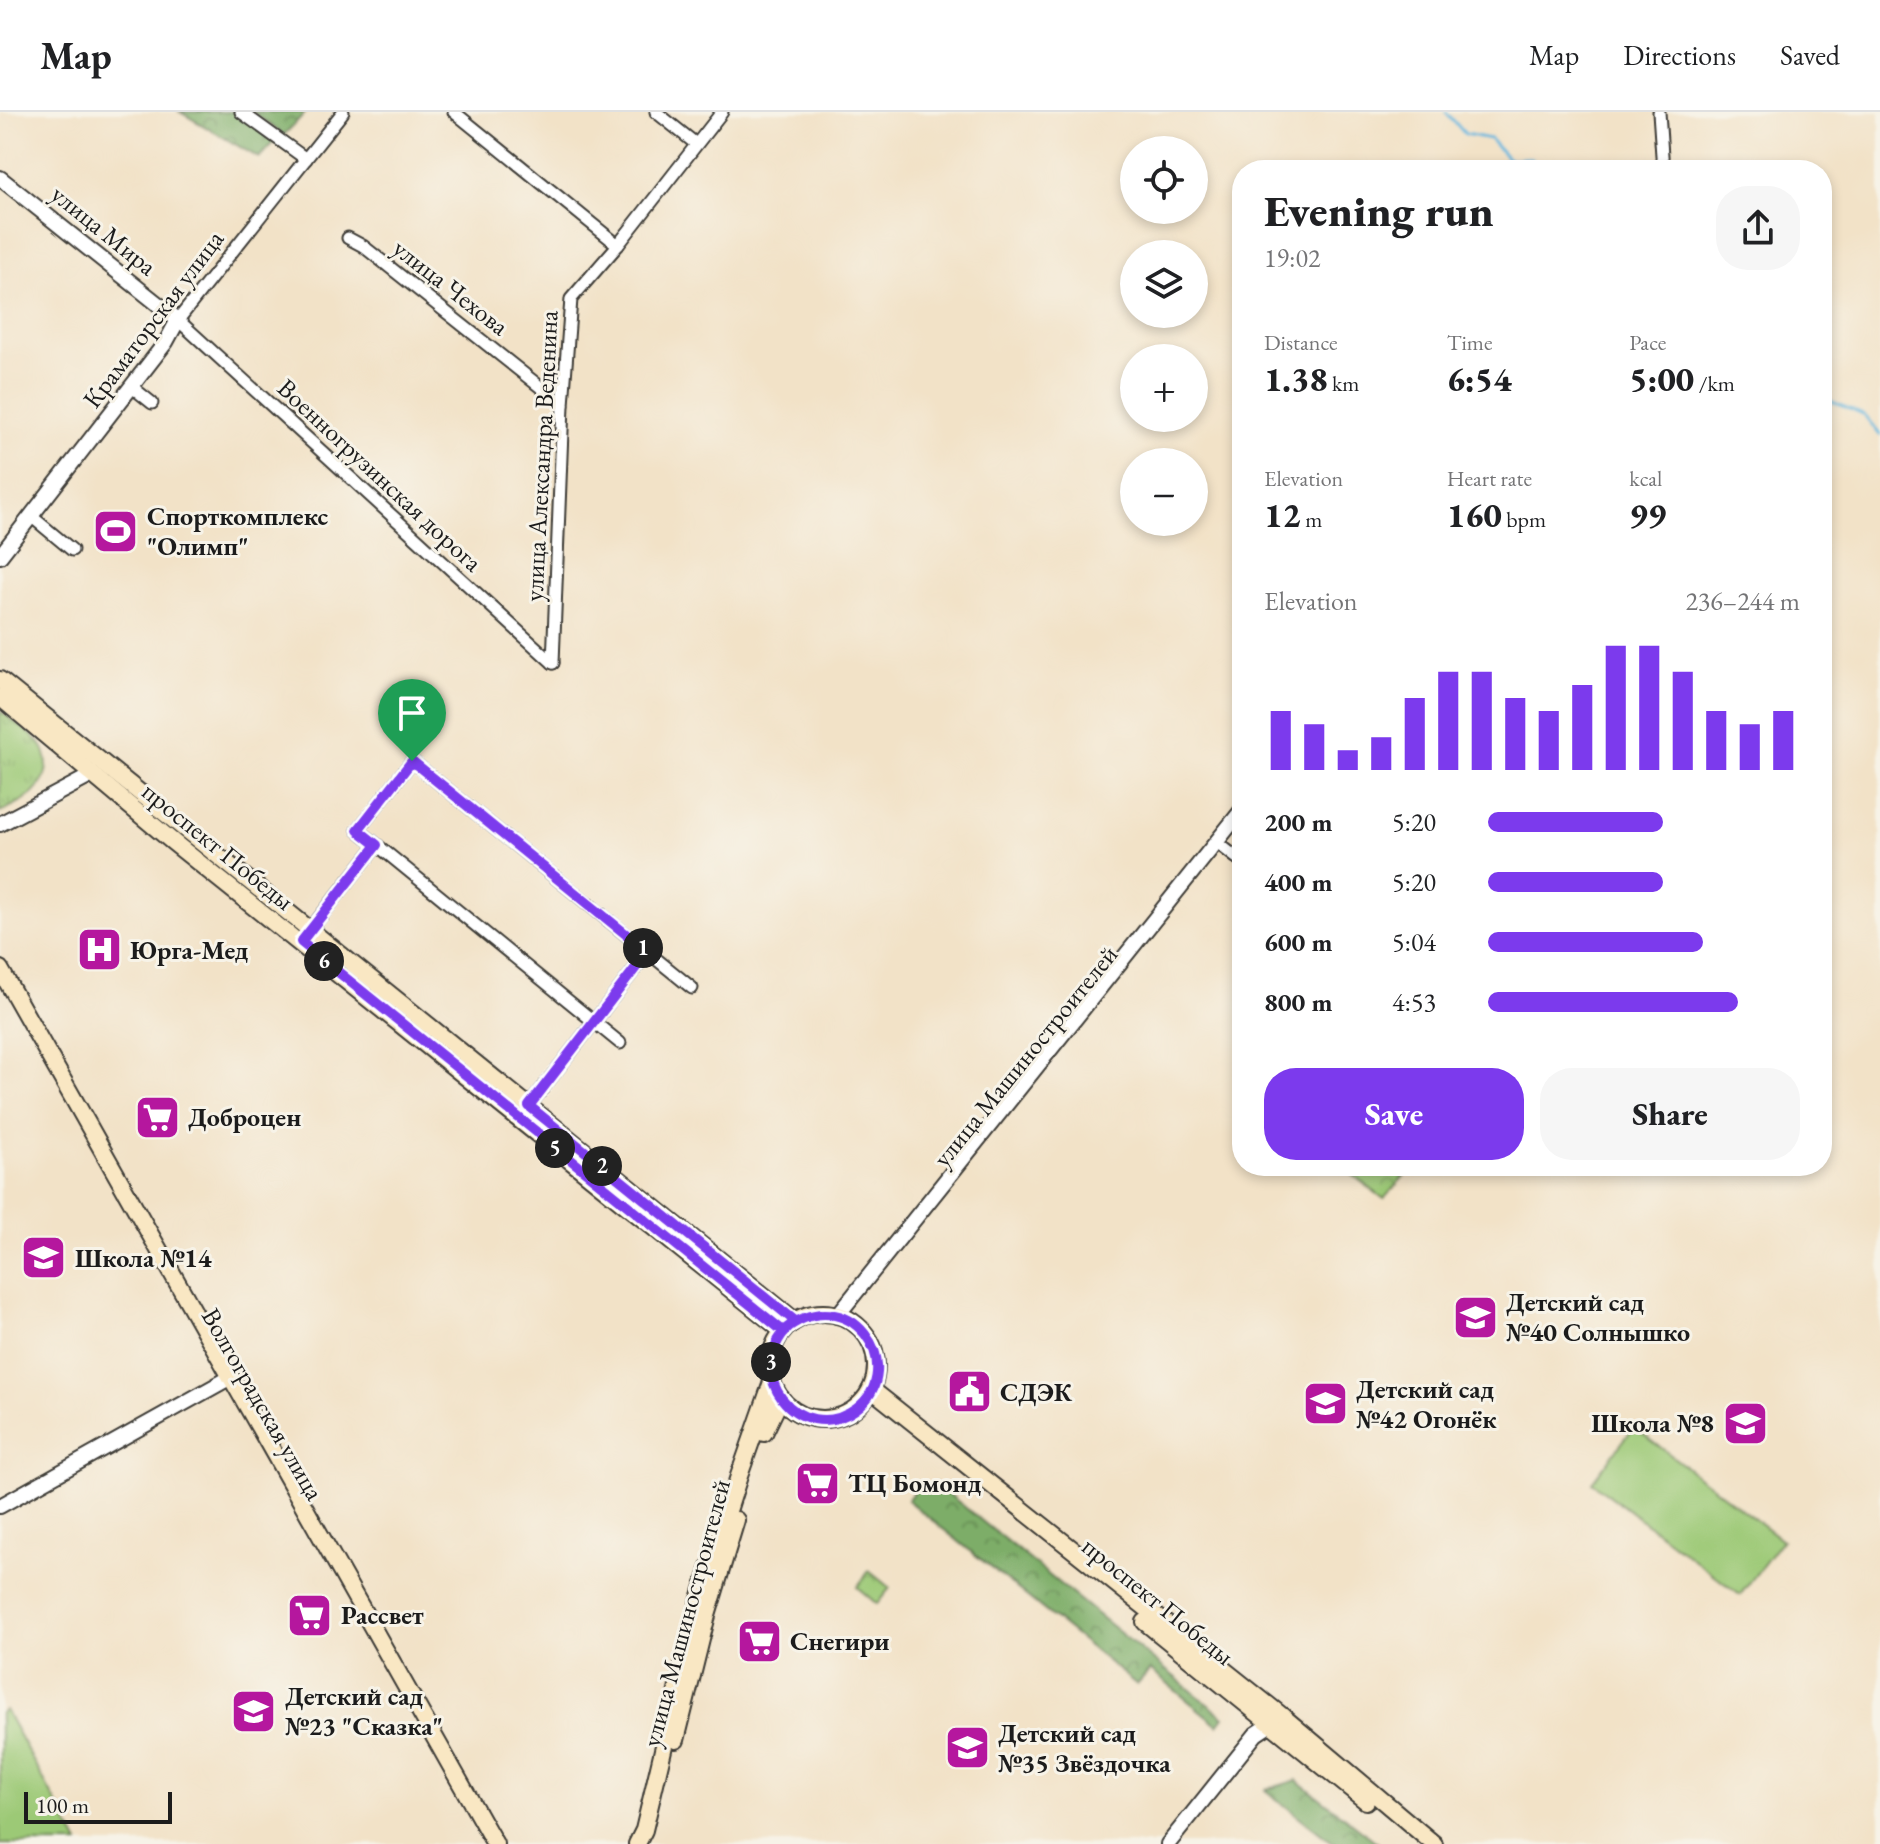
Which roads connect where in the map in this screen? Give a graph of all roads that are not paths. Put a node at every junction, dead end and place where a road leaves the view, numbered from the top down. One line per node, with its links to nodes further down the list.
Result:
1 (241, 112): 8 (street)
2 (343, 112): 8 (street, Краматорская улица)
3 (454, 112): 12 (street)
4 (656, 112): 7 (street)
5 (722, 112): 7 (street, улица Александра Веденина)
6 (1659, 112): 9 (street)
7 (696, 144): 12 (street, улица Александра Веденина)
8 (306, 159): 13 (street, Краматорская улица)
9 (1662, 160)
10 (0, 178): 13 (street, улица Мира)
11 (348, 238): 16 (street, улица Чехова)
12 (618, 245): 16 (street, улица Александра Веденина)
13 (178, 320): 14 (street, Краматорская улица); 20 (street, Военногрузинская дорога)
14 (132, 387): 15 (street); 17 (street, Краматорская улица)
15 (152, 403)
16 (563, 405): 20 (street, улица Александра Веденина)
17 (31, 516): 18 (street); 19 (street, Краматорская улица)
18 (72, 550)
19 (0, 556)
20 (553, 663)
21 (0, 680): 23 (main road)
22 (0, 697): 23 (main road, проспект Победы)
23 (96, 768): 25 (street); 30 (main road, проспект Победы)
24 (1232, 823): 38 (street)
25 (0, 824)
26 (1232, 838): 28 (street, улица Машиностроителей)
27 (377, 845): 30 (street); 31 (street); 35 (street)
28 (1224, 848): 29 (street); 38 (street, улица Машиностроителей)
29 (1232, 854)
30 (305, 936): 37 (main road); 39 (main road, проспект Победы)
31 (648, 952): 33 (street); 35 (street)
32 (0, 969): 47 (main road)
33 (692, 988)
34 (0, 989): 41 (main road, Волгоградская улица)
35 (594, 1021): 36 (street); 37 (street)
36 (620, 1043)
37 (529, 1106): 39 (main road)
38 (842, 1317): 39 (main road); 42 (main road)
39 (789, 1326): 40 (main road)
40 (772, 1382): 43 (main road); 48 (main road)
41 (226, 1386): 44 (street); 46 (main road, Волгоградская улица)
42 (870, 1392): 43 (main road); 45 (main road, проспект Победы); 52 (main road)
43 (781, 1398): 49 (main road, улица Машиностроителей)
44 (0, 1506)
45 (1271, 1724): 50 (street); 51 (main road, проспект Победы)
46 (483, 1844)
47 (495, 1844)
48 (637, 1844)
49 (646, 1844)
50 (1168, 1844)
51 (1418, 1844)
52 (1434, 1844)

